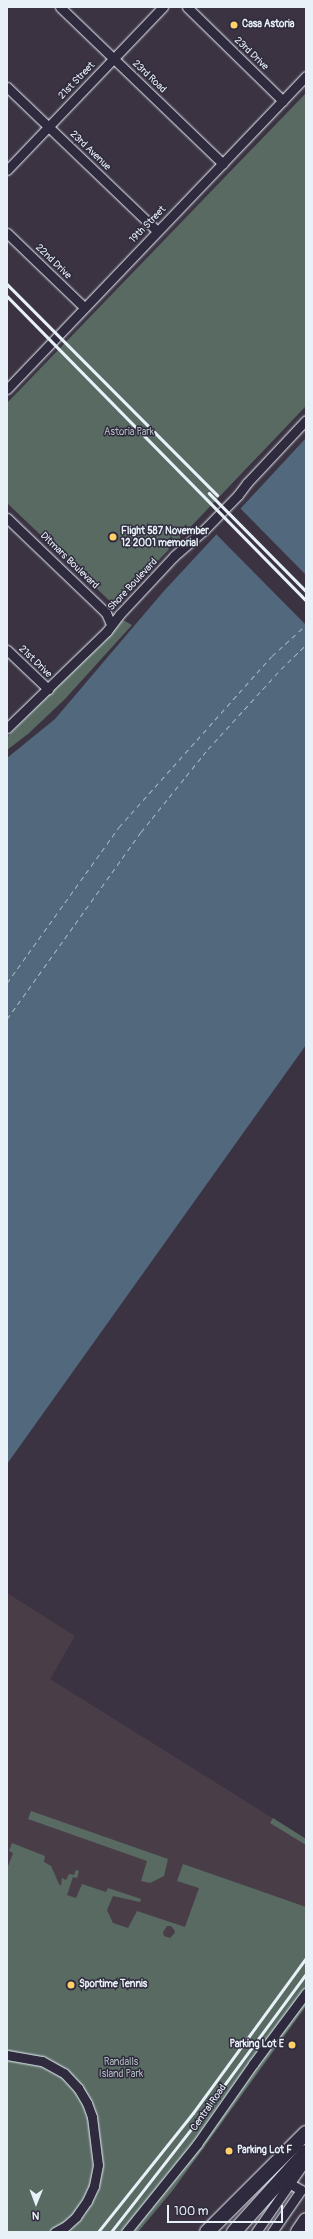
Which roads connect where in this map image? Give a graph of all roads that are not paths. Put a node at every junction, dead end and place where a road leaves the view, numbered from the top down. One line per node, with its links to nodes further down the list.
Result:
1 (60, 7): 4 (street, 23rd Road)
2 (163, 7): 4 (street, 21st Street)
3 (187, 7): 7 (street, 23rd Drive)
4 (114, 59): 8 (street, 21st Street); 9 (street, 23rd Road)
5 (306, 76): 7 (street, 19th Street)
6 (7, 87): 8 (street, 23rd Avenue)
7 (283, 101): 9 (street, 19th Street)
8 (48, 127): 10 (street, 21st Street); 11 (street, 23rd Avenue)
9 (223, 164): 11 (street, 19th Street)
10 (7, 170)
11 (157, 231): 13 (street, 19th Street)
12 (7, 233): 13 (street, 22nd Drive)
13 (84, 307): 14 (street, 19th Street)
14 (7, 388)
15 (306, 420): 17 (street, Shore Boulevard)
16 (7, 518): 17 (street, Ditmars Boulevard)
17 (111, 624): 19 (street, Shore Boulevard)
18 (7, 650): 19 (street, 21st Drive)
19 (48, 690): 20 (street, Shore Boulevard)
20 (7, 728)
21 (306, 1993): 29 (street, Central Road)
22 (7, 2055): 28 (street)
23 (306, 2133): 30 (highway)
24 (306, 2152): 31 (highway)
25 (306, 2160): 26 (street)
26 (290, 2183): 32 (street); 33 (street)
27 (306, 2220): 34 (highway)
28 (55, 2232)
29 (126, 2232)
30 (208, 2232)
31 (234, 2232)
32 (256, 2232)
33 (272, 2232)
34 (298, 2232)

